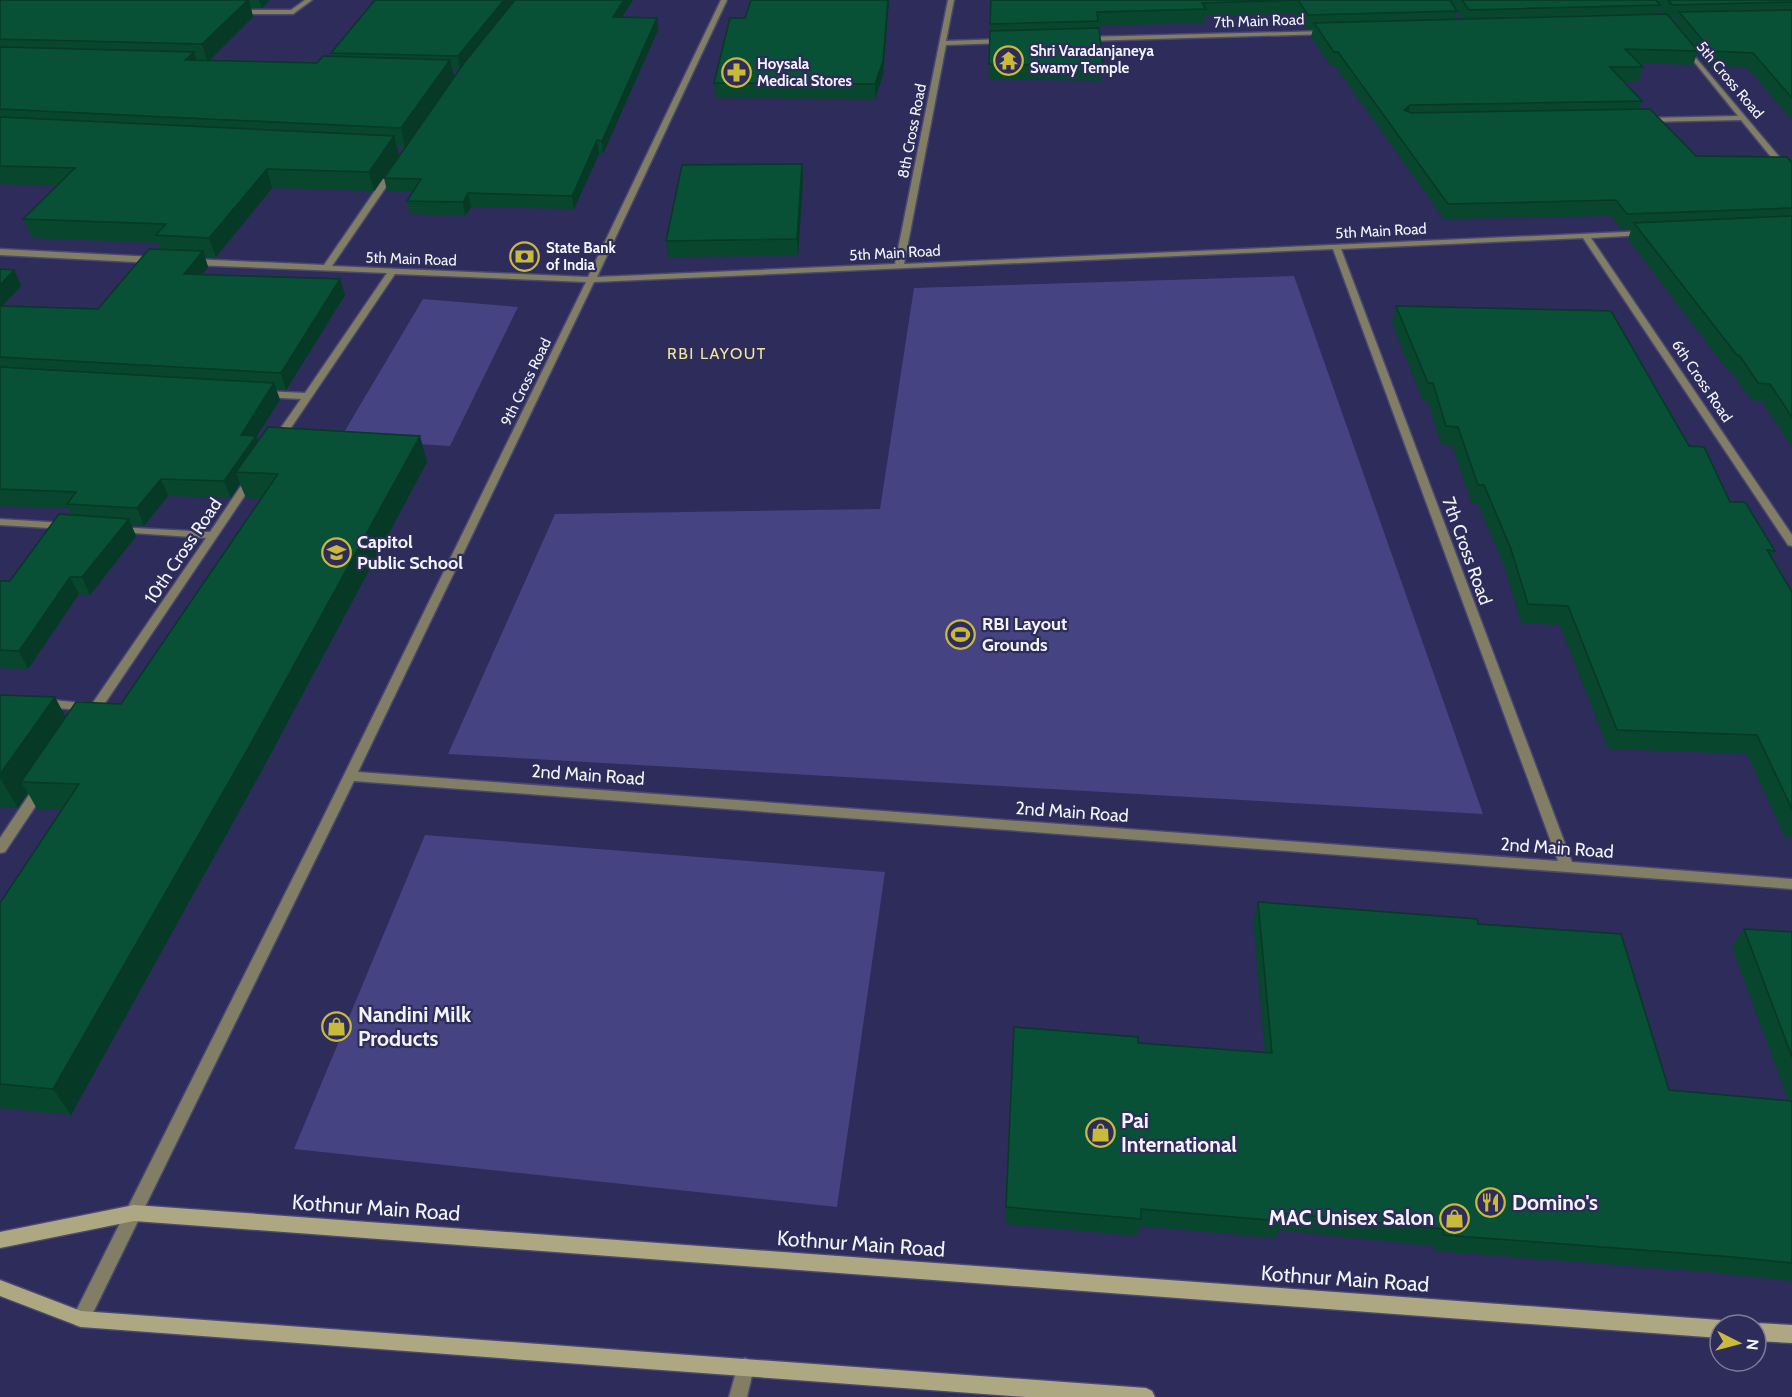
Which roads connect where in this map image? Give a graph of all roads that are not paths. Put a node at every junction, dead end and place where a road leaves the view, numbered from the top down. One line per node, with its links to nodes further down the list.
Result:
1 (309, 0): 4 (street)
2 (724, 0): 23 (street, 9th Cross Road)
3 (951, 0): 9 (street, 8th Cross Road)
4 (223, 12)
5 (1334, 32): 6 (street, 7th Main Road)
6 (1074, 39)
7 (1680, 40): 10 (street, 5th Cross Road)
8 (1014, 41): 9 (street)
9 (943, 43): 20 (street, 8th Cross Road)
10 (1743, 118): 11 (street); 13 (street, 5th Cross Road)
11 (1639, 120)
12 (400, 161): 21 (street)
13 (1792, 177)
14 (1655, 233): 15 (street, 5th Main Road)
15 (1586, 236): 16 (street, 5th Main Road); 30 (street, 6th Cross Road)
16 (1336, 247): 20 (street, 5th Main Road); 37 (street, 7th Cross Road)
17 (0, 252): 18 (street)
18 (163, 261)
19 (186, 262): 21 (street, 5th Main Road)
20 (899, 266): 23 (street, 5th Main Road)
21 (326, 269): 22 (street, 5th Main Road)
22 (392, 272): 23 (street, 5th Main Road); 25 (street, 10th Cross Road)
23 (592, 280): 34 (street, 9th Cross Road)
24 (248, 393): 25 (street)
25 (307, 396): 29 (street, 10th Cross Road)
26 (0, 522): 27 (street)
27 (83, 527)
28 (107, 529): 29 (street)
29 (213, 535): 32 (street, 10th Cross Road)
30 (1792, 543)
31 (24, 702): 32 (street)
32 (96, 708): 33 (street, 10th Cross Road)
33 (83, 726)
34 (350, 776): 37 (street, 2nd Main Road); 39 (street, 9th Cross Road)
35 (45, 782): 36 (street)
36 (0, 848)
37 (1567, 867): 38 (street, 2nd Main Road)
38 (1792, 884)
39 (134, 1213): 40 (main road, Kothnur Main Road); 42 (street, 9th Cross Road); 43 (main road, Kothnur Main Road)
40 (0, 1240)
41 (0, 1288): 42 (main road)
42 (81, 1319): 46 (main road)
43 (1708, 1328)
44 (1768, 1333): 45 (main road)
45 (1792, 1334)
46 (744, 1367): 47 (street); 48 (main road)
47 (738, 1397)
48 (1146, 1397)

